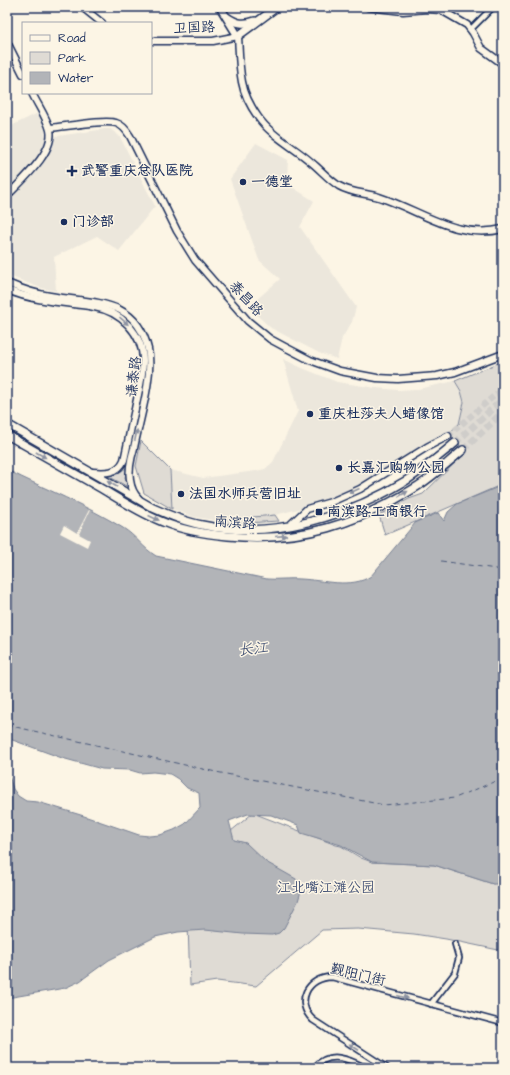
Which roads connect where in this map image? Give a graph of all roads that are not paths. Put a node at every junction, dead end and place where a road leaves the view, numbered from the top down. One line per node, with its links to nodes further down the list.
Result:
1 (82, 7): 8 (street)
2 (220, 7): 6 (main road)
3 (277, 7): 7 (main road)
4 (368, 7): 9 (street)
5 (493, 7): 9 (street)
6 (226, 16): 7 (main road); 10 (main road)
7 (260, 20): 10 (main road)
8 (101, 22)
9 (470, 29): 13 (street)
10 (238, 36): 11 (street, 卫国路); 18 (street)
11 (152, 41)
12 (7, 42): 14 (street)
13 (503, 64)
14 (22, 72)
15 (33, 94): 16 (street)
16 (50, 128): 17 (street); 21 (street, 泰昌路)
17 (7, 196)
18 (503, 229)
19 (7, 283): 30 (street, 谦泰路, one-way to 19)
20 (7, 290): 29 (street, 谦泰路, one-way to 29)
21 (503, 354)
22 (7, 420): 27 (main road)
23 (7, 424): 27 (main road, 南滨路)
24 (7, 435): 28 (main road, 南滨路, one-way to 28)
25 (448, 436): 31 (street, one-way to 31)
26 (455, 442): 31 (main road, 南滨路)
27 (44, 445): 29 (main road, 南滨路)
28 (463, 450)
29 (92, 472): 30 (main road, 南滨路, one-way to 29)
30 (139, 499): 31 (main road, 南滨路)
31 (288, 526)
32 (455, 944): 33 (street)
33 (431, 1004): 34 (street, 觐阳门街); 36 (street, 觐阳门街, one-way to 33)
34 (503, 1023)
35 (359, 1065): 37 (street); 38 (street); 39 (street)
36 (382, 1066): 40 (street, 觐阳门街)
37 (314, 1068)
38 (366, 1068)
39 (372, 1068)
40 (387, 1068)

